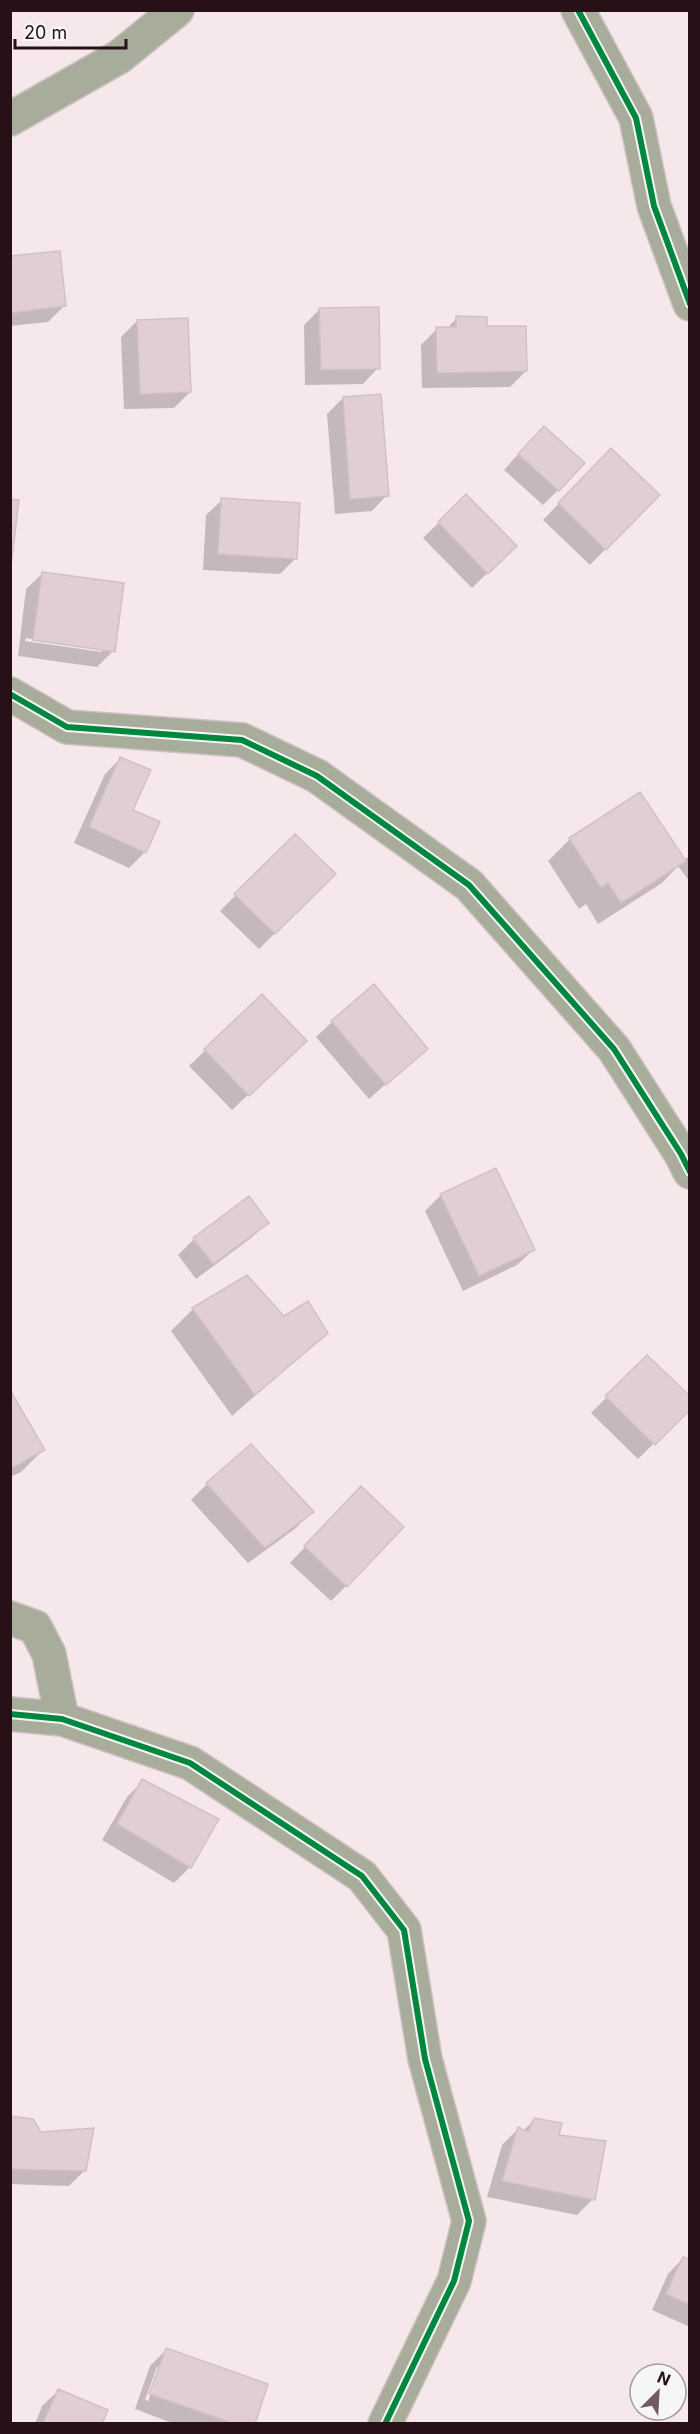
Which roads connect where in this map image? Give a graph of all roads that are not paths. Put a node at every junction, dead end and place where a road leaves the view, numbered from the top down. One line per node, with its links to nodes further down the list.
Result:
1 (177, 10): 3 (street)
2 (578, 10): 4 (street)
3 (10, 119)
4 (690, 304)
5 (10, 694): 6 (street)
6 (690, 1172)
7 (10, 1618): 9 (street)
8 (10, 1714): 9 (street)
9 (62, 1719): 10 (street)
10 (385, 2424)

